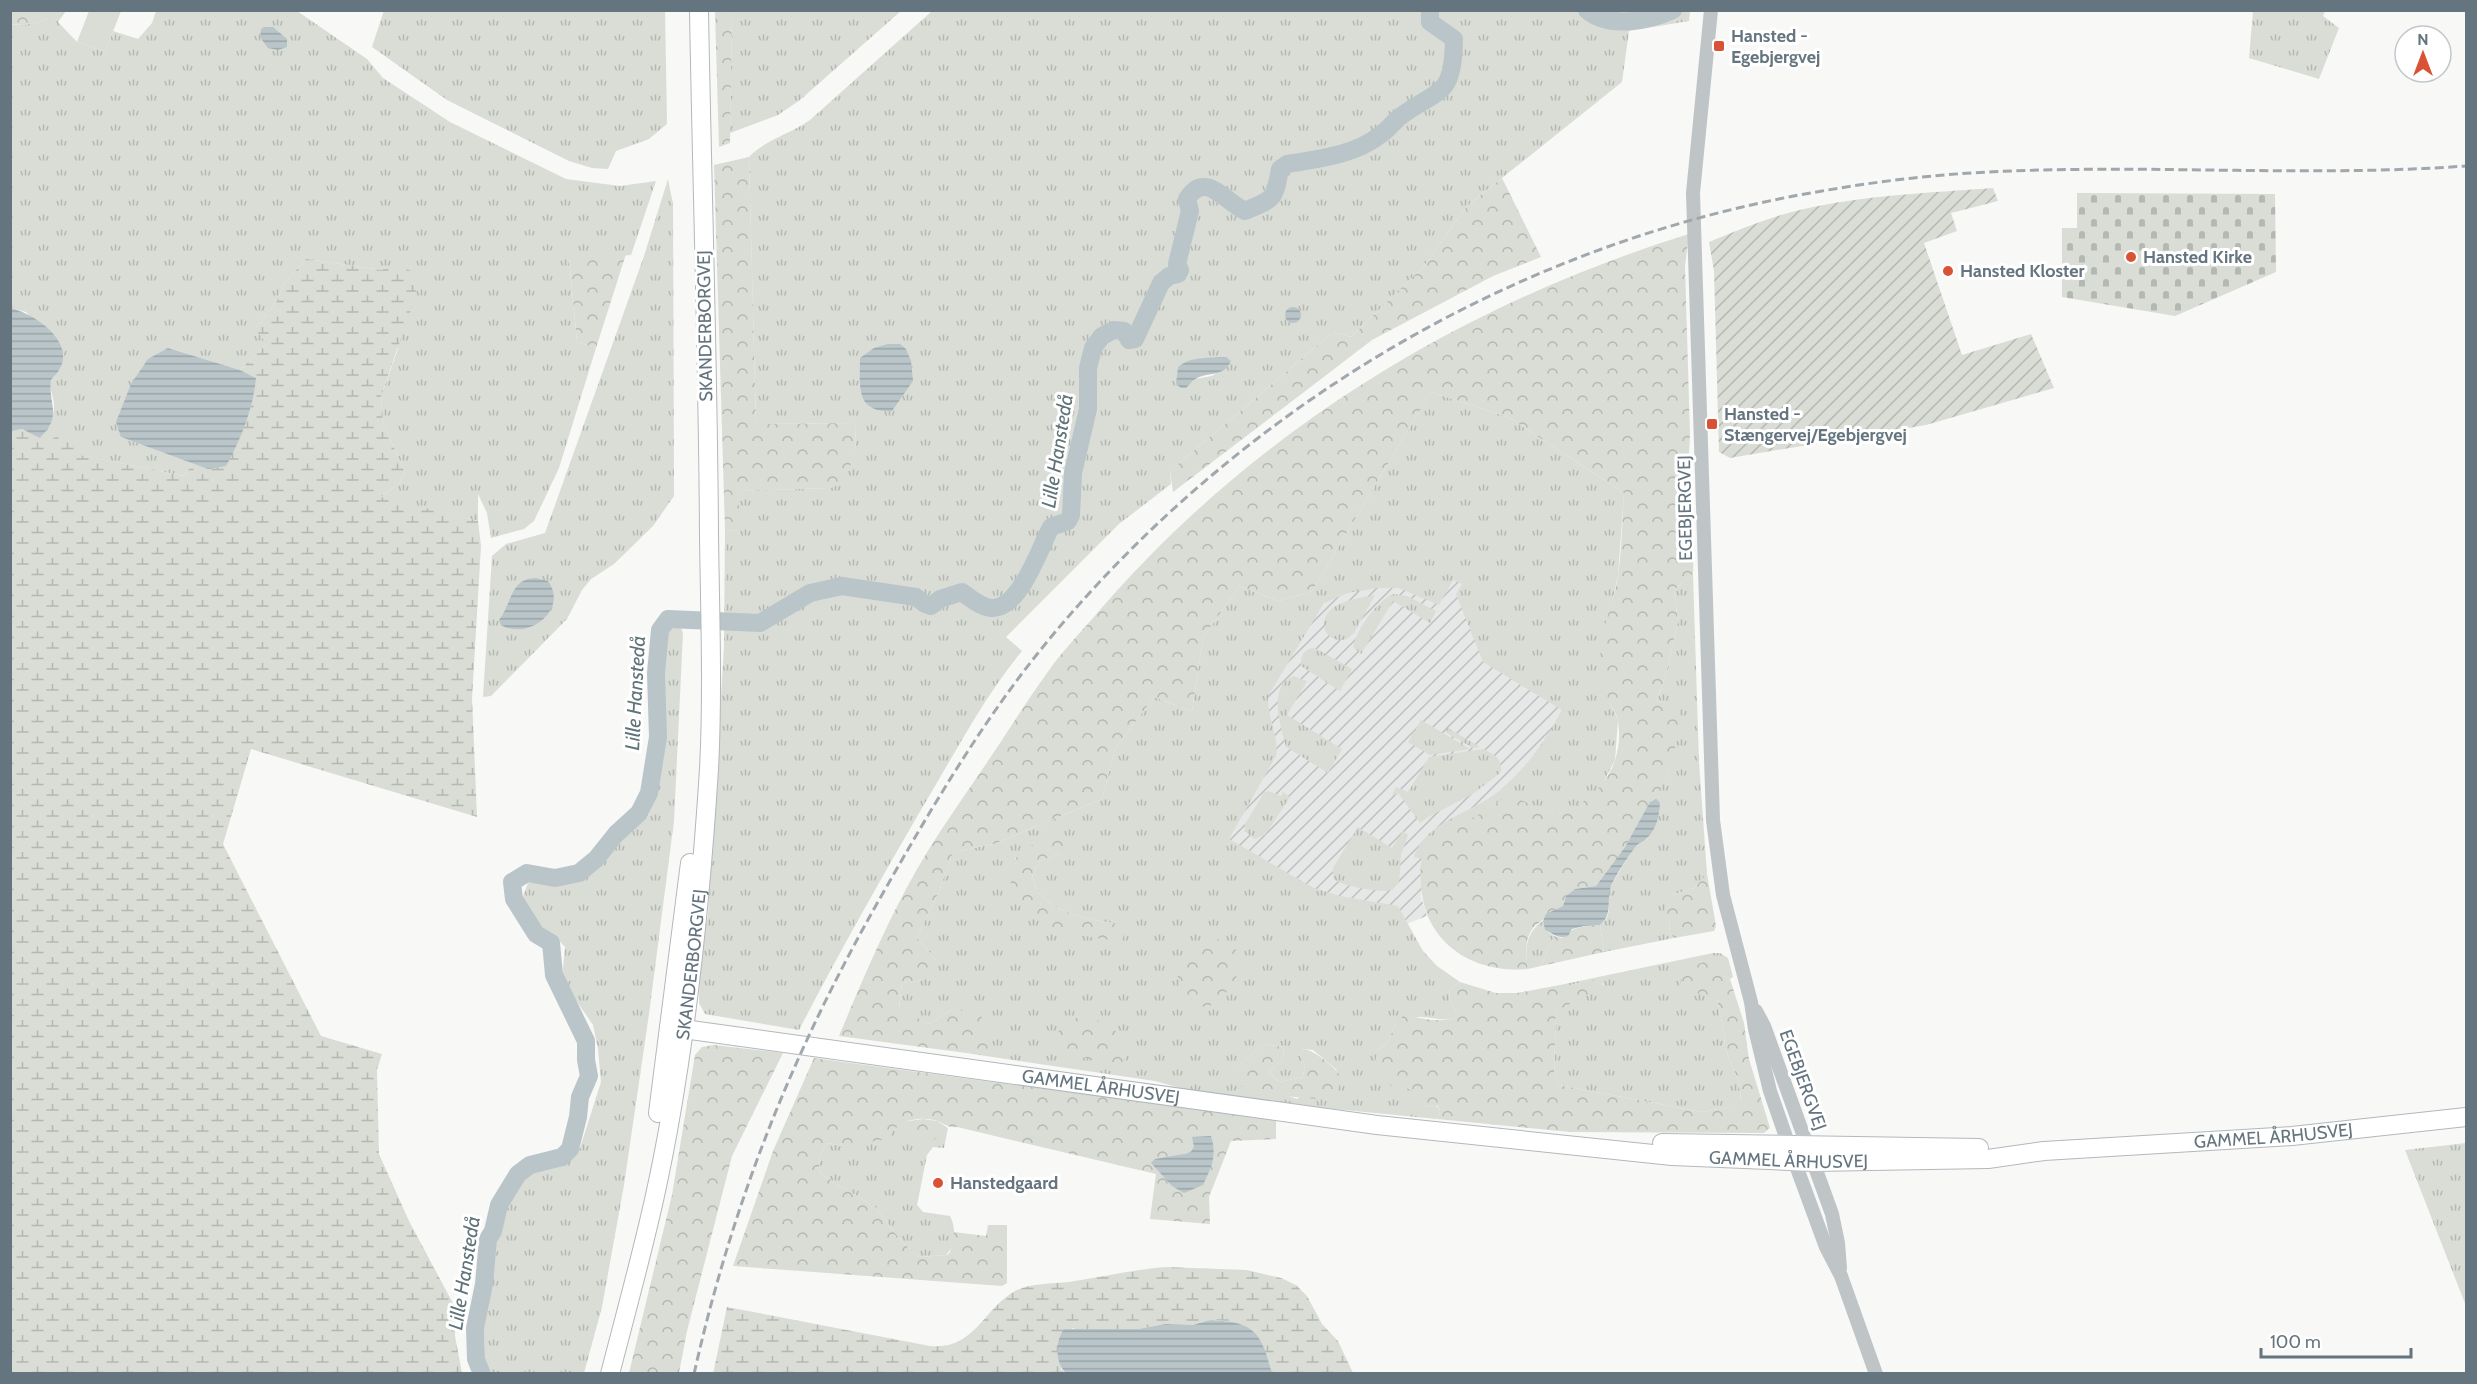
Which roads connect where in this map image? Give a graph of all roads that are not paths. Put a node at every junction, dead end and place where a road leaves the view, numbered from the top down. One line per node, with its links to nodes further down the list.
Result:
1 (699, 10): 4 (main road, SKANDERBORGVEJ)
2 (1711, 12): 3 (street, EGEBJERGVEJ)
3 (1751, 1002): 6 (street, EGEBJERGVEJ); 7 (street, EGEBJERGVEJ)
4 (676, 1028): 6 (main road, GAMMEL ÅRHUSVEJ); 9 (main road, SKANDERBORGVEJ)
5 (2466, 1117): 7 (main road, GAMMEL ÅRHUSVEJ)
6 (1791, 1153): 7 (main road, GAMMEL ÅRHUSVEJ); 8 (street, EGEBJERGVEJ)
7 (1810, 1154): 8 (street, EGEBJERGVEJ)
8 (1841, 1276): 10 (street, EGEBJERGVEJ)
9 (610, 1374)
10 (1876, 1374)

